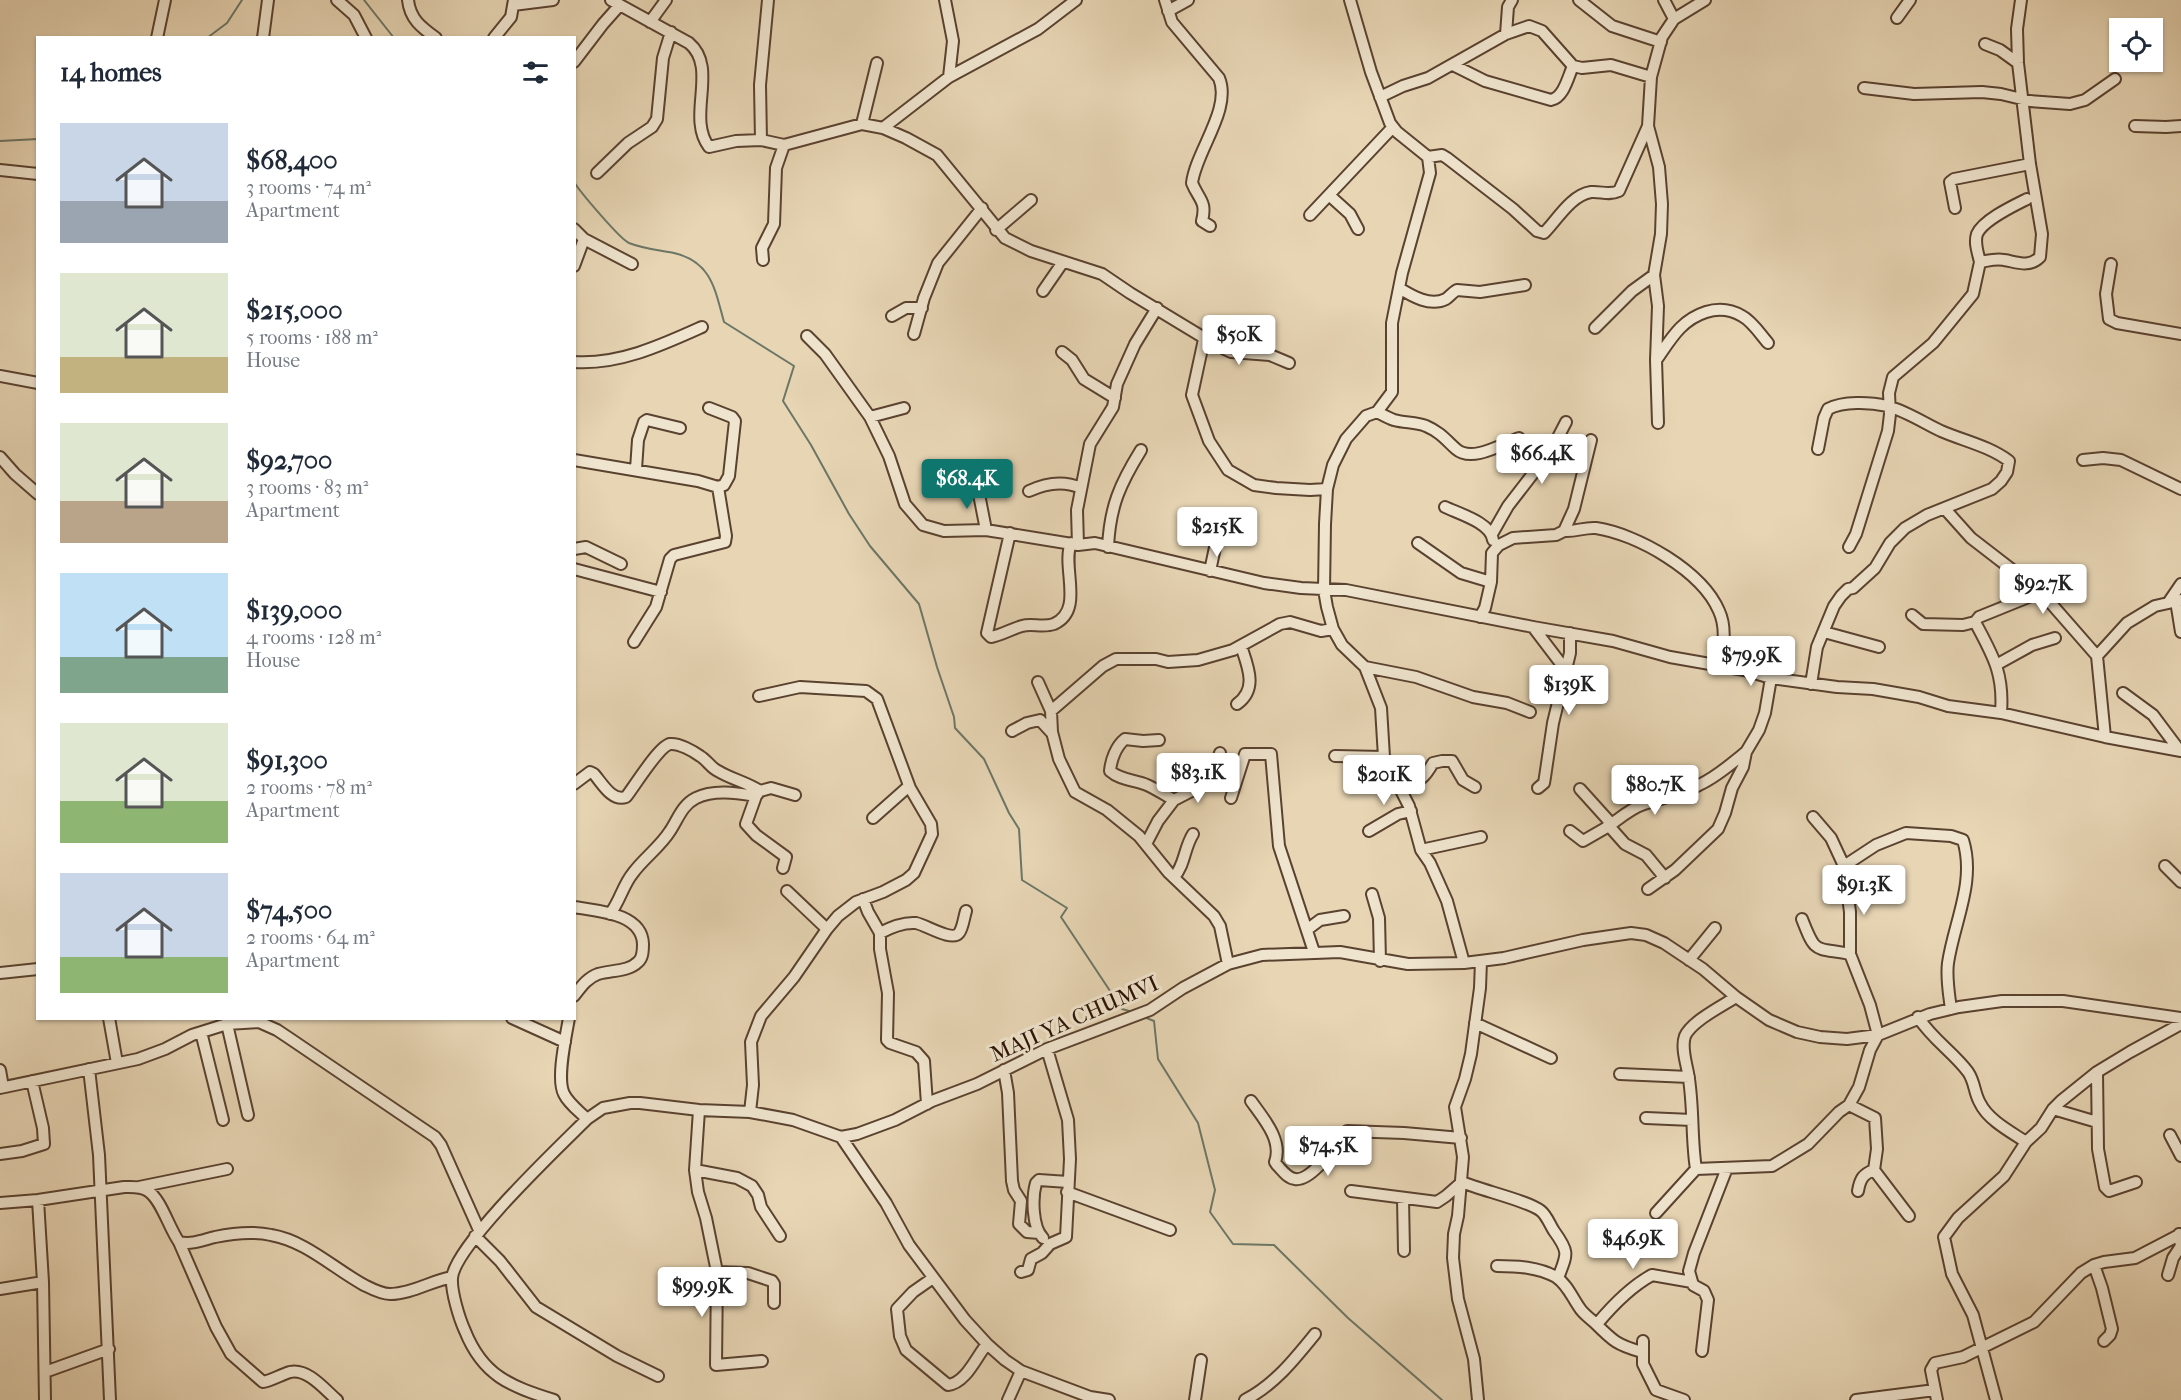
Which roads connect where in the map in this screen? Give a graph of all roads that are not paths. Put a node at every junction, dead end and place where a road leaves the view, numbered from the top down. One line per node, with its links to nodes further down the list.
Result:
1 (165, 0): 27 (street)
2 (268, 0): 28 (street)
3 (337, 0): 29 (street)
4 (408, 0): 30 (street)
5 (553, 0): 18 (street)
6 (666, 0): 23 (street)
7 (768, 0): 52 (street)
8 (945, 0): 41 (street)
9 (1076, 0): 41 (street)
10 (1188, 0): 20 (street)
11 (1350, 0): 44 (street)
12 (1512, 0): 26 (street)
13 (1580, 0): 33 (street)
14 (1664, 0): 22 (street)
15 (1705, 0): 22 (street)
16 (1910, 0): 21 (street)
17 (2021, 0): 37 (street)
18 (514, 3): 24 (street)
19 (615, 3): 23 (street); 35 (street)
20 (1167, 5): 66 (street)
21 (1897, 18)
22 (1674, 19): 33 (street)
23 (650, 22): 25 (street)
24 (506, 25): 31 (street); 32 (street)
25 (671, 32): 52 (street); 57 (street)
26 (1506, 34): 38 (street); 39 (street)
27 (157, 36)
28 (263, 36)
29 (365, 36)
30 (433, 36)
31 (496, 36)
32 (505, 36)
33 (1661, 42): 40 (street)
34 (1985, 44): 37 (street)
35 (576, 60)
36 (877, 63): 46 (street)
37 (2018, 63): 45 (street)
38 (1453, 65): 39 (street); 44 (street)
39 (1573, 66): 40 (street)
40 (1651, 76): 47 (street)
41 (949, 77): 51 (street)
42 (2115, 79): 45 (street)
43 (1864, 88): 45 (street)
44 (1380, 97): 50 (street)
45 (2023, 100): 55 (street)
46 (862, 124): 51 (street); 53 (street)
47 (1648, 126): 54 (street); 77 (street)
48 (2134, 126): 49 (street)
49 (2181, 126)
50 (1393, 127): 54 (street); 60 (street)
51 (883, 129): 63 (street)
52 (761, 140): 53 (street)
53 (784, 145): 71 (street)
54 (1428, 157): 79 (street)
55 (2030, 164): 64 (street); 74 (street)
56 (1, 170): 58 (street); 59 (street)
57 (597, 172)
58 (36, 174)
59 (0, 181)
60 (1329, 195): 65 (street); 67 (street)
61 (2027, 199): 74 (street)
62 (1031, 200): 68 (street)
63 (982, 208): 68 (street); 81 (street)
64 (1955, 208)
65 (1310, 215)
66 (1210, 226)
67 (1358, 229)
68 (996, 230): 73 (street)
69 (576, 231): 70 (street)
70 (584, 240): 72 (street); 75 (street)
71 (763, 260)
72 (576, 261)
73 (1063, 262): 80 (street); 82 (street)
74 (1980, 262): 98 (street)
75 (632, 264)
76 (2111, 264): 87 (street)
77 (1654, 275): 85 (street); 92 (street)
78 (1525, 285): 79 (street)
79 (1400, 288): 101 (street)
80 (1043, 291)
81 (922, 308): 83 (street); 86 (street)
82 (1157, 308): 89 (street); 97 (street)
83 (892, 316)
84 (702, 327): 93 (street)
85 (1595, 327)
86 (914, 334)
87 (2181, 334)
88 (807, 336): 102 (street)
89 (1204, 339): 94 (street); 117 (street)
90 (1768, 343): 92 (street)
91 (1062, 352): 97 (street)
92 (1656, 360): 104 (street)
93 (576, 362)
94 (1289, 363)
95 (0, 376): 96 (street)
96 (36, 383)
97 (1115, 398): 116 (street)
98 (1890, 407): 108 (street); 122 (street); 131 (street)
99 (709, 408): 115 (street)
100 (904, 408): 102 (street)
101 (1377, 412): 106 (street); 117 (street)
102 (870, 417): 124 (street)
103 (1566, 422): 127 (street)
104 (1658, 423)
105 (680, 428): 113 (street)
106 (1518, 438)
107 (1591, 440): 125 (street)
108 (1818, 449)
109 (1141, 450): 130 (street)
110 (0, 456): 119 (street)
111 (576, 460): 113 (street)
112 (2083, 460): 118 (street)
113 (636, 469): 115 (street)
114 (977, 484): 124 (street)
115 (718, 488): 140 (street)
116 (1081, 488): 120 (street); 129 (street)
117 (1327, 489): 139 (street)
118 (2181, 489)
119 (36, 492)
120 (1029, 492)
121 (1446, 507): 127 (street)
122 (1945, 508): 141 (street); 148 (street)
123 (1221, 519): 136 (street)
124 (986, 530): 126 (street)
125 (1564, 531): 133 (street); 156 (street)
126 (1010, 533): 129 (street); 129 (street)
127 (1492, 534): 133 (street)
128 (1418, 543): 137 (street)
129 (1075, 544): 130 (street)
130 (1108, 546): 136 (street)
131 (1849, 547)
132 (576, 549): 134 (street)
133 (1492, 553): 137 (street)
134 (621, 564)
135 (576, 570): 140 (street)
136 (1210, 571): 139 (street)
137 (1491, 582): 143 (street)
138 (2181, 584): 142 (street)
139 (1324, 590): 143 (street); 147 (street)
140 (661, 592): 152 (street)
141 (2041, 592): 145 (street); 155 (street)
142 (2175, 602): 149 (street); 155 (street)
143 (1485, 614): 146 (street)
144 (1912, 615): 145 (street)
145 (1975, 622): 157 (street)
146 (1533, 627): 150 (street); 159 (street)
147 (1332, 629): 153 (street); 158 (street)
148 (1824, 632): 154 (street); 162 (street)
149 (2181, 632)
150 (1570, 633): 156 (street); 159 (street)
151 (2055, 638): 157 (street)
152 (634, 642)
153 (1241, 646): 166 (street); 167 (street)
154 (1879, 647)
155 (2097, 656): 172 (street)
156 (1720, 665): 160 (street)
157 (1996, 665): 169 (street)
158 (1365, 667): 168 (street); 178 (street)
159 (1566, 671): 163 (street); 183 (street)
160 (1771, 678): 162 (street); 175 (street)
161 (1038, 682): 167 (street)
162 (1811, 684): 169 (street)
163 (1582, 687)
164 (2123, 693): 174 (street)
165 (759, 696): 181 (street)
166 (1237, 704)
167 (1051, 711): 171 (street)
168 (1530, 712)
169 (2001, 713): 172 (street)
170 (1012, 731): 171 (street)
171 (1052, 732): 197 (street)
172 (2105, 737): 174 (street)
173 (1159, 740): 188 (street)
174 (2180, 751)
175 (1746, 752): 192 (street); 203 (street)
176 (1220, 753): 188 (street)
177 (1335, 756): 178 (street)
178 (1384, 757): 180 (street)
179 (576, 782): 185 (street)
180 (1399, 785): 182 (street); 189 (street)
181 (909, 786): 191 (street); 208 (street)
182 (1475, 787)
183 (1538, 788)
184 (1580, 789): 192 (street)
185 (758, 794): 186 (street); 201 (street); 211 (street)
186 (795, 795)
187 (1231, 798): 216 (street)
188 (1174, 800): 197 (street)
189 (1411, 811): 193 (street); 198 (street)
190 (1813, 817): 199 (street)
191 (873, 818)
192 (1609, 826): 194 (street); 203 (street)
193 (1369, 831)
194 (1570, 831)
195 (1193, 834): 202 (street)
196 (1481, 837): 198 (street)
197 (1146, 844): 202 (street)
198 (1421, 850): 223 (street)
199 (1844, 866): 219 (street); 229 (street)
200 (2165, 866): 204 (street)
201 (783, 868)
202 (1174, 878): 224 (street)
203 (1665, 878): 205 (street)
204 (2181, 882)
205 (1648, 889)
206 (787, 891): 215 (street)
207 (1371, 894): 221 (street)
208 (863, 899): 215 (street); 217 (street)
209 (576, 907): 211 (street)
210 (966, 911): 217 (street)
211 (610, 914): 227 (street)
212 (1344, 916): 216 (street)
213 (1802, 919): 219 (street)
214 (1715, 928): 220 (street)
215 (826, 929): 257 (street)
216 (1308, 929): 218 (street)
217 (880, 933): 253 (street)
218 (1314, 952): 221 (street, MAJI YA CHUMVI); 224 (street, MAJI YA CHUMVI)
219 (1850, 954): 239 (street)
220 (1689, 960): 222 (street, MAJI YA CHUMVI); 228 (street, MAJI YA CHUMVI)
221 (1380, 961): 223 (street, MAJI YA CHUMVI)
222 (1481, 961): 223 (street, MAJI YA CHUMVI); 236 (street)
223 (1464, 963)
224 (1228, 964): 241 (street, MAJI YA CHUMVI)
225 (36, 969): 226 (street)
226 (0, 972)
227 (576, 993)
228 (1736, 997): 239 (street, MAJI YA CHUMVI); 249 (street)
229 (1951, 1009): 230 (street, MAJI YA CHUMVI); 231 (street, MAJI YA CHUMVI)
230 (1918, 1017): 239 (street, MAJI YA CHUMVI); 267 (street)
231 (2181, 1018)
232 (109, 1020): 243 (street)
233 (516, 1020): 240 (street)
234 (569, 1020): 240 (street)
235 (222, 1023): 238 (street); 258 (street); 288 (street)
236 (1475, 1023): 242 (street); 266 (street)
237 (2181, 1024): 247 (street)
238 (201, 1032): 243 (street); 261 (street)
239 (1878, 1035): 254 (street)
240 (565, 1042): 260 (street)
241 (1047, 1049): 246 (street, MAJI YA CHUMVI); 278 (street)
242 (1551, 1058)
243 (117, 1063): 244 (street)
244 (89, 1069): 250 (street); 279 (street)
245 (0, 1070): 251 (street)
246 (1004, 1070): 253 (street, MAJI YA CHUMVI); 289 (street)
247 (2097, 1072): 255 (street); 263 (street)
248 (1620, 1074): 249 (street)
249 (1689, 1077): 262 (street)
250 (32, 1081): 251 (street); 268 (street)
251 (2, 1087)
252 (1251, 1101): 266 (street)
253 (927, 1104): 265 (street, MAJI YA CHUMVI)
254 (1849, 1106): 270 (street); 274 (street)
255 (2054, 1109): 263 (street); 267 (street)
256 (699, 1110): 257 (street); 260 (street); 273 (street)
257 (750, 1112): 265 (street)
258 (248, 1115)
259 (1646, 1118): 262 (street)
260 (587, 1119): 288 (street)
261 (223, 1120)
262 (1692, 1120): 272 (street)
263 (2097, 1122): 276 (street)
264 (2170, 1135): 269 (street)
265 (841, 1137): 302 (street)
266 (1461, 1138): 275 (street)
267 (2026, 1142): 312 (street)
268 (0, 1154)
269 (2181, 1156)
270 (1727, 1168): 272 (street); 305 (street)
271 (227, 1169): 277 (street)
272 (1696, 1169): 285 (street)
273 (695, 1170): 291 (street); 298 (street)
274 (1874, 1170): 281 (street); 286 (street)
275 (1462, 1182): 282 (street); 303 (street); 330 (street)
276 (2136, 1182)
277 (138, 1187): 279 (street); 292 (street)
278 (1068, 1187): 287 (street); 289 (street); 293 (street)
279 (101, 1190): 283 (street); 313 (street)
280 (1351, 1191): 282 (street)
281 (1858, 1191)
282 (1403, 1199): 295 (street)
283 (38, 1200): 284 (street); 304 (street)
284 (0, 1203)
285 (1656, 1213)
286 (1909, 1216)
287 (1170, 1230)
288 (477, 1233): 301 (street); 319 (street)
289 (1039, 1233): 293 (street)
290 (2180, 1234): 294 (street); 296 (street)
291 (780, 1236)
292 (179, 1242): 301 (street); 324 (street)
293 (1050, 1244): 299 (street)
294 (2181, 1246): 300 (street)
295 (1404, 1251)
296 (2094, 1265): 310 (street); 312 (street)
297 (1497, 1266): 303 (street)
298 (717, 1272): 307 (street); 316 (street)
299 (1021, 1272)
300 (2169, 1275)
301 (452, 1277): 325 (street)
302 (933, 1278): 311 (street); 311 (street)
303 (1558, 1278): 308 (street)
304 (43, 1282): 306 (street); 318 (street)
305 (1692, 1282): 308 (street); 314 (street)
306 (0, 1289)
307 (774, 1303)
308 (1597, 1324): 331 (street)
309 (1315, 1334): 329 (street)
310 (2104, 1341)
311 (987, 1344): 317 (street)
312 (1982, 1347): 320 (street); 333 (street)
313 (109, 1349): 318 (street); 323 (street)
314 (1702, 1351)
315 (1202, 1360): 328 (street)
316 (762, 1361)
317 (1021, 1371): 321 (street); 326 (street)
318 (45, 1372): 322 (street)
319 (658, 1376)
320 (1936, 1395): 332 (street)
321 (1091, 1398): 327 (street)
322 (45, 1400)
323 (110, 1400)
324 (337, 1400)
325 (554, 1400)
326 (1008, 1400)
327 (1109, 1400)
328 (1195, 1400)
329 (1245, 1400)
330 (1478, 1400)
331 (1684, 1400)
332 (1856, 1400)
333 (1996, 1400)

